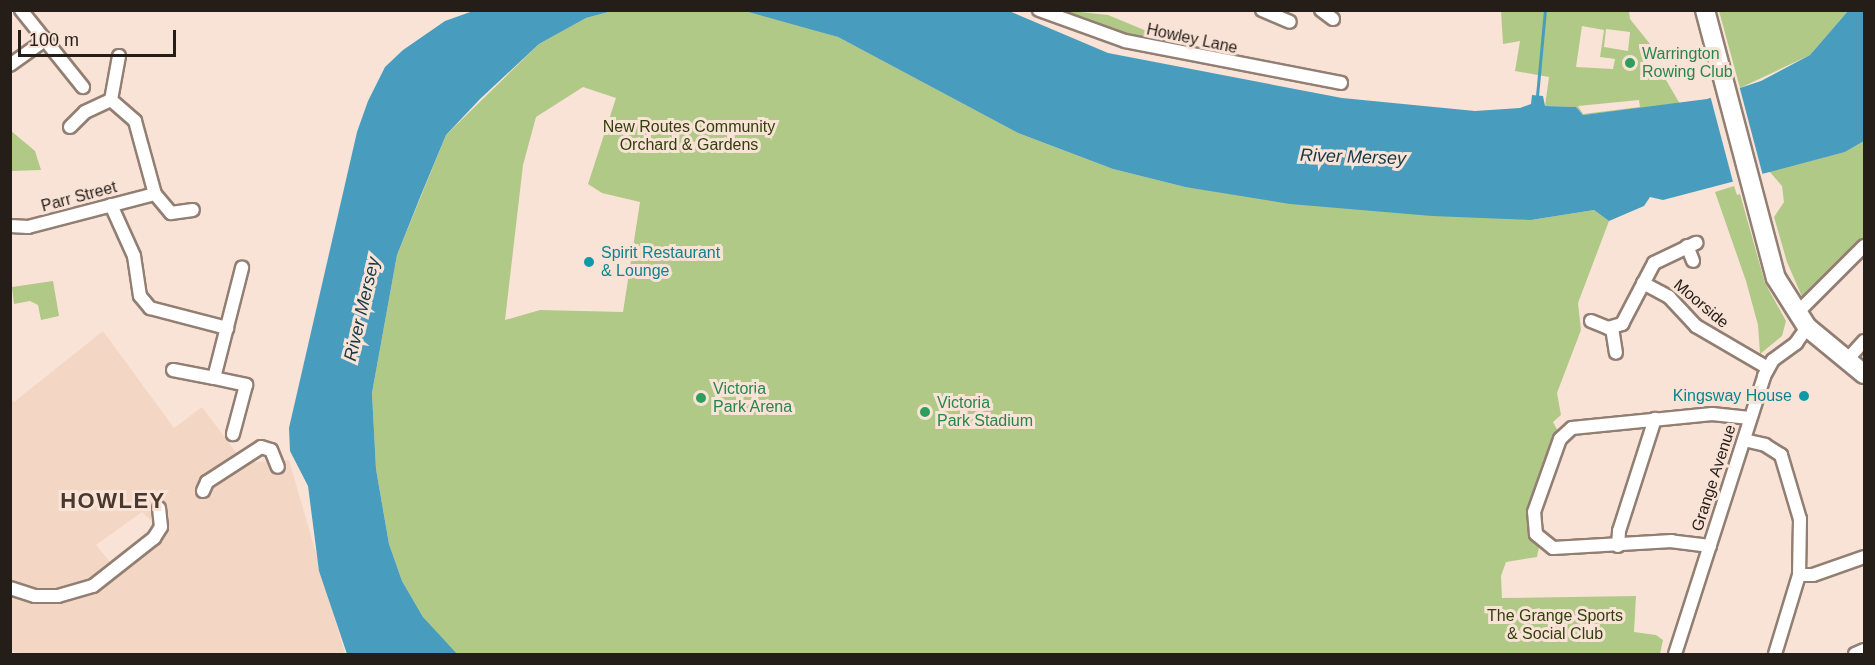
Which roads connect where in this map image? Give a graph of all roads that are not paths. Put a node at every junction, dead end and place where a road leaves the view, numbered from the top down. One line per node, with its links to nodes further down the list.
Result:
1 (21, 10): 8 (street)
2 (1039, 10): 11 (street, Howley Lane)
3 (1262, 10): 7 (street)
4 (1321, 10): 6 (street)
5 (1705, 10): 24 (main road)
6 (1333, 19)
7 (1290, 22)
8 (46, 39): 10 (street); 12 (street)
9 (119, 56): 13 (street)
10 (10, 65)
11 (1341, 83)
12 (83, 87)
13 (111, 100): 14 (street); 15 (street)
14 (70, 127)
15 (155, 194): 16 (street, Parr Street); 17 (street)
16 (111, 205): 18 (street, Parr Street); 26 (street)
17 (193, 210)
18 (10, 226)
19 (1864, 246): 24 (street, Grange Avenue)
20 (1693, 261): 22 (street, Moorside)
21 (242, 268): 26 (street)
22 (1643, 283): 25 (street, Moorside); 30 (street, Moorside)
23 (1591, 321): 25 (street)
24 (1802, 321): 29 (main road); 30 (street, Grange Avenue)
25 (1612, 327): 28 (street)
26 (227, 328): 33 (street)
27 (1864, 341): 29 (street)
28 (1616, 353)
29 (1846, 361): 32 (main road)
30 (1768, 368): 35 (street, Grange Avenue)
31 (173, 370): 33 (street)
32 (1864, 374)
33 (214, 378): 36 (street)
34 (1655, 418): 35 (street); 41 (street); 41 (street)
35 (1750, 418): 37 (street, Grange Avenue)
36 (233, 434)
37 (1744, 440): 42 (street, Grange Avenue); 44 (street)
38 (278, 466): 39 (street)
39 (202, 491)
40 (159, 508): 45 (street)
41 (1618, 546): 42 (street)
42 (1710, 546): 47 (street, Grange Avenue)
43 (1864, 557): 44 (street)
44 (1799, 575): 48 (street)
45 (10, 588)
46 (1864, 650): 49 (street)
47 (1675, 654)
48 (1775, 654)
49 (1855, 654)

